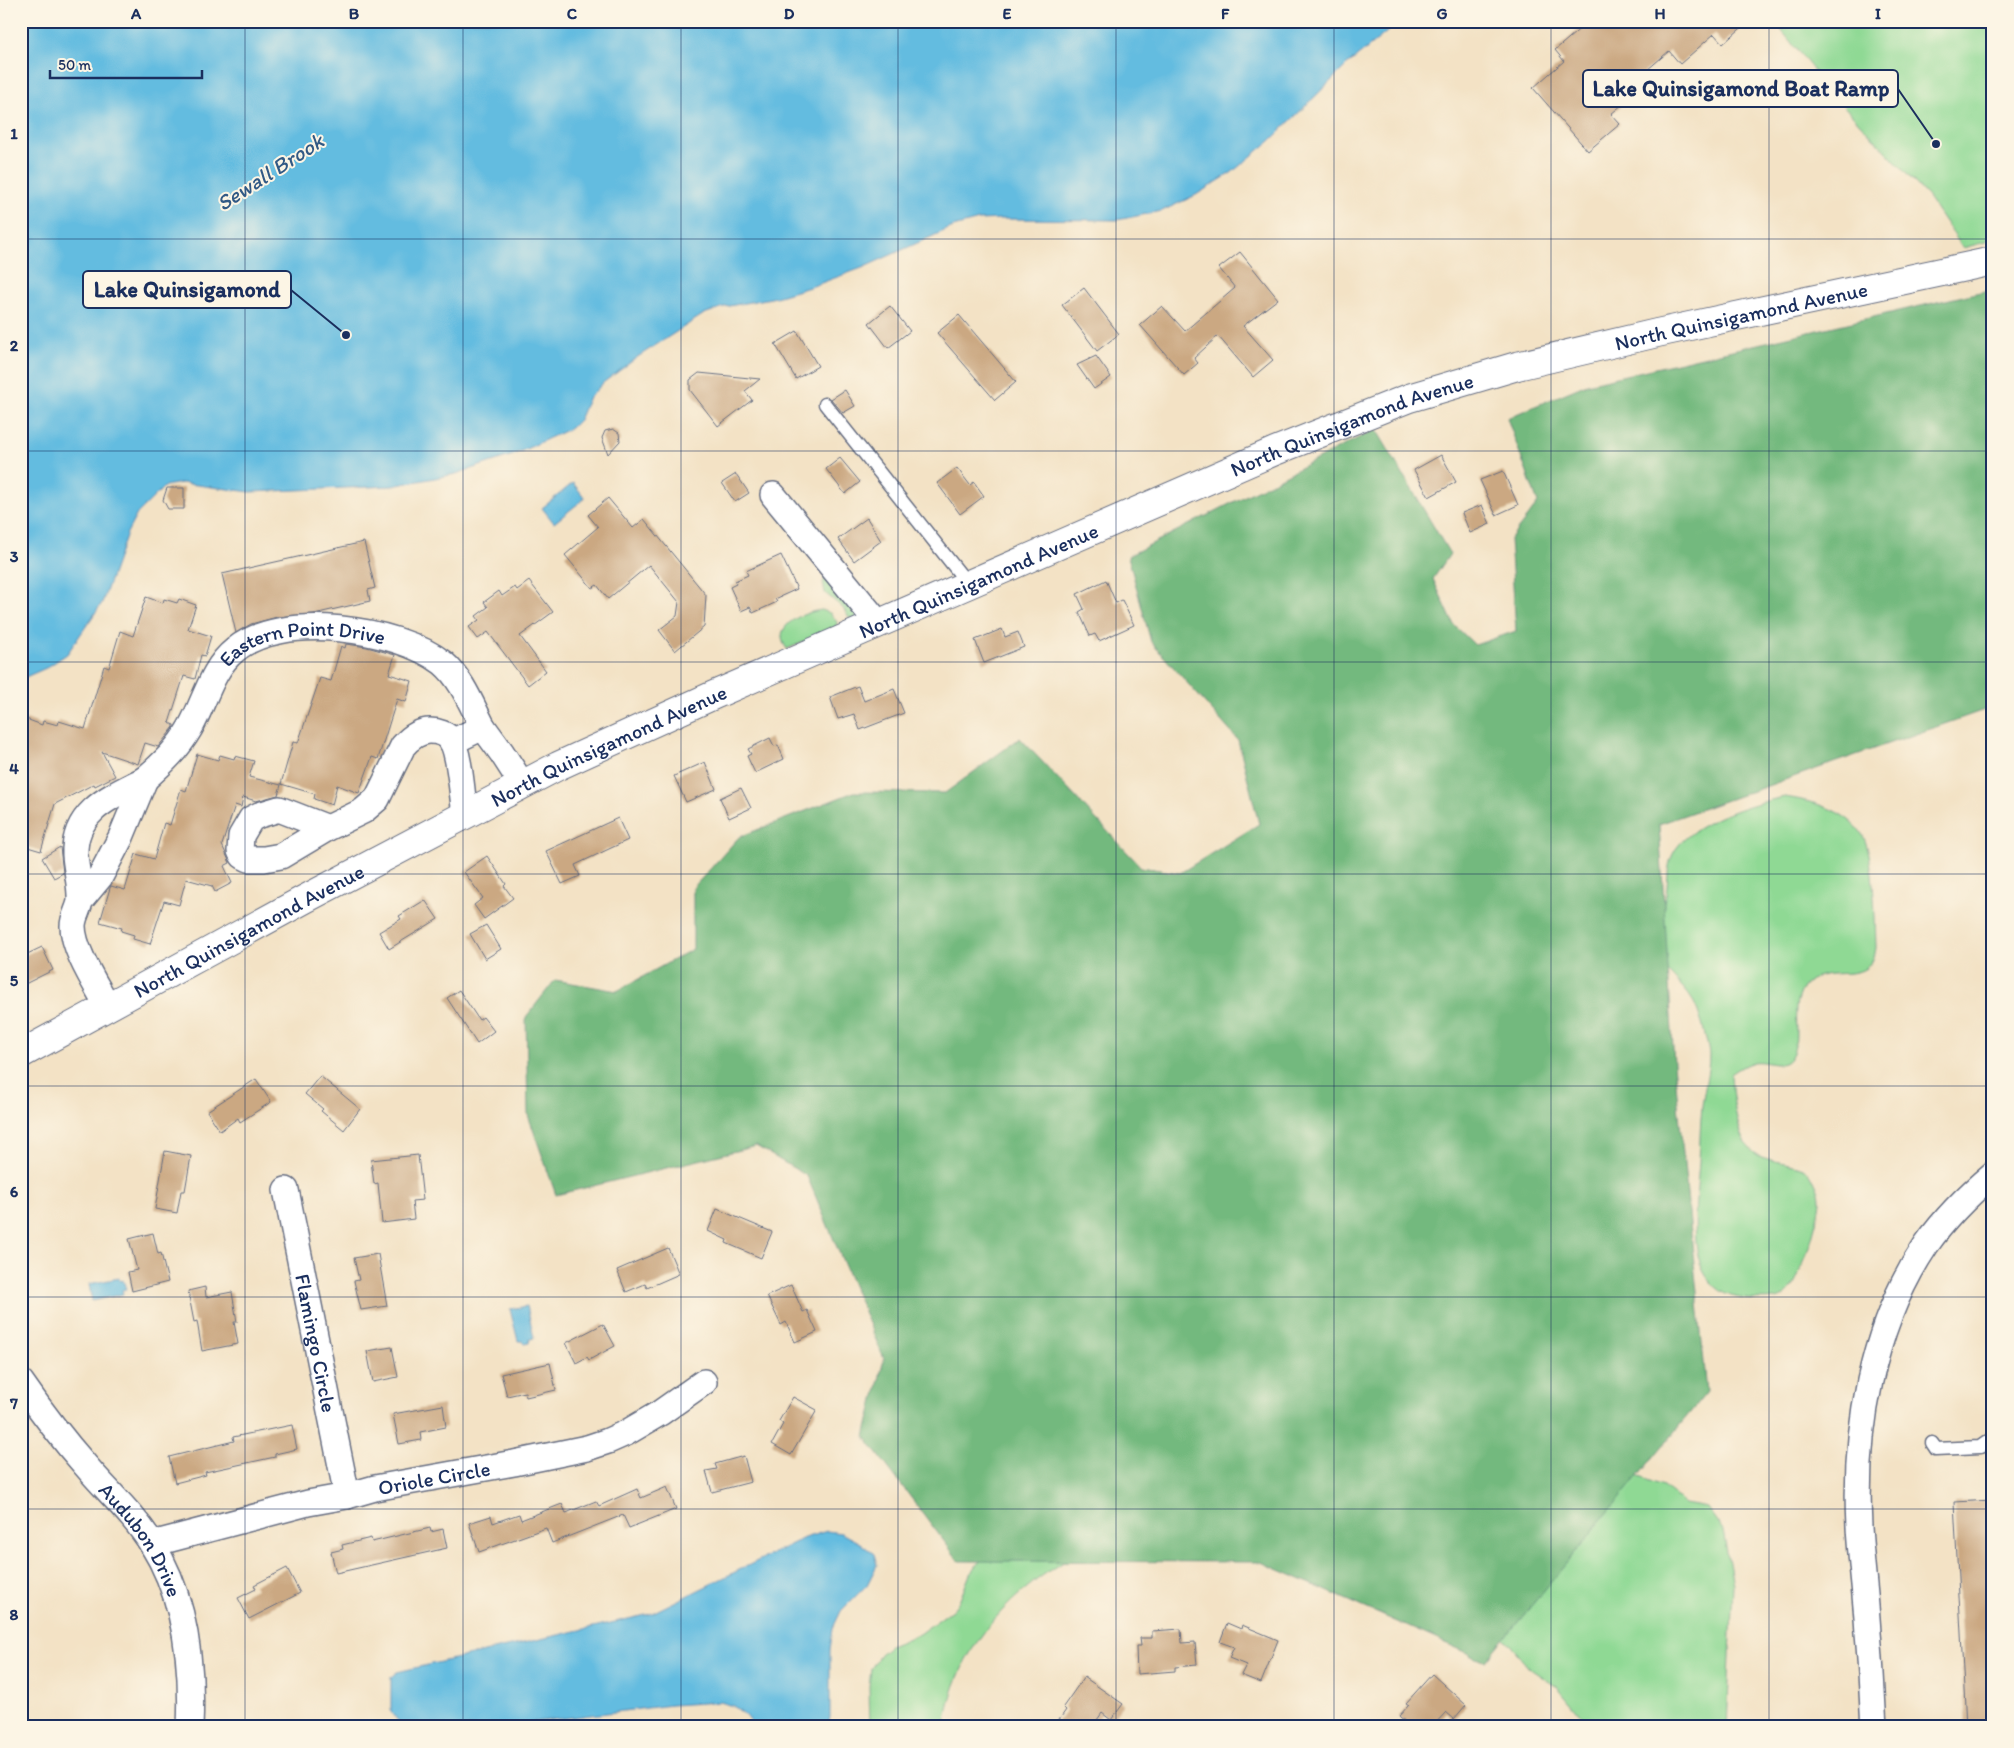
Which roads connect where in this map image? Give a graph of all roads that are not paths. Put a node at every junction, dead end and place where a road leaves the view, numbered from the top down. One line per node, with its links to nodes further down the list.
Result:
1 (1993, 261): 4 (main road, North Quinsigamond Avenue)
2 (825, 404): 4 (lane)
3 (773, 495): 5 (street)
4 (968, 584): 5 (main road, North Quinsigamond Avenue)
5 (879, 624): 9 (main road, North Quinsigamond Avenue)
6 (483, 727): 7 (street); 8 (street, Eastern Point Drive); 9 (street, Eastern Point Drive)
7 (452, 742): 10 (street); 11 (street)
8 (145, 779): 12 (street, Eastern Point Drive); 12 (street, Eastern Point Drive)
9 (522, 784): 10 (main road, North Quinsigamond Avenue)
10 (465, 814): 13 (main road, North Quinsigamond Avenue)
11 (328, 828)
12 (80, 901): 13 (street, Eastern Point Drive)
13 (108, 1007): 14 (main road, North Quinsigamond Avenue)
14 (21, 1054)
15 (1993, 1174): 24 (street)
16 (286, 1190): 21 (street, Flamingo Circle)
17 (21, 1382): 22 (street, Audubon Drive)
18 (704, 1382): 21 (street, Oriole Circle)
19 (1990, 1440): 20 (lane)
20 (1932, 1443)
21 (347, 1496): 22 (street, Oriole Circle)
22 (152, 1544): 23 (street, Audubon Drive)
23 (190, 1727)
24 (1874, 1727)

